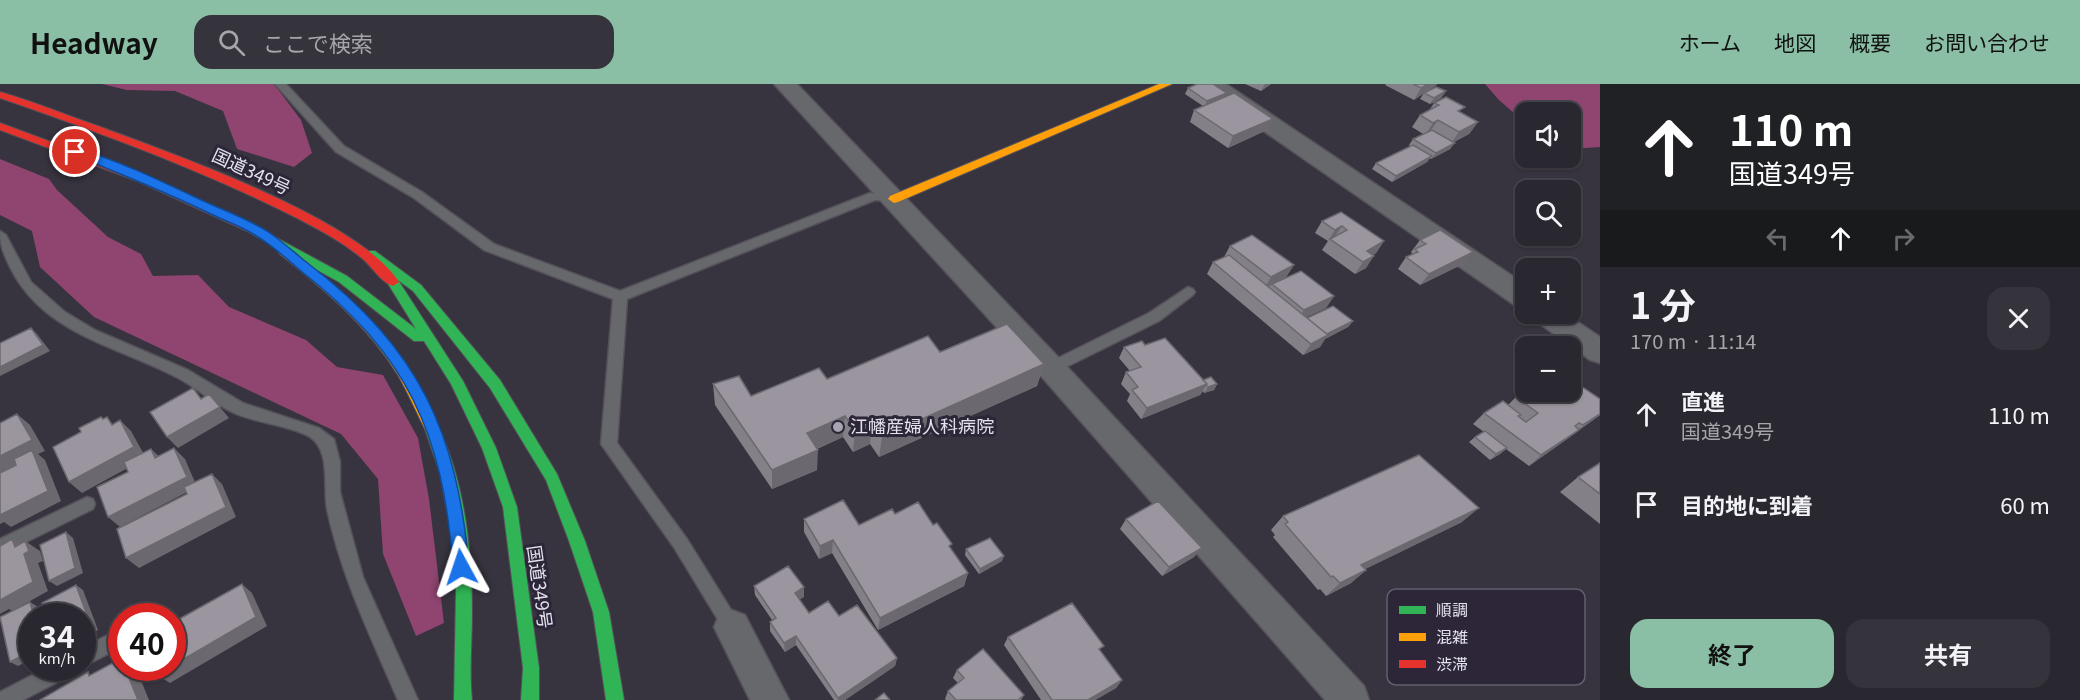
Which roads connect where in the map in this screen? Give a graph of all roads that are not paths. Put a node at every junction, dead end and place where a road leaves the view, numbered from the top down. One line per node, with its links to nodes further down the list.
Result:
1 (280, 84): 13 (lane)
2 (785, 84): 7 (street)
3 (1167, 84): 7 (main road)
4 (1211, 84): 11 (street)
5 (0, 95): 10 (main road, 国道349号)
6 (0, 126): 8 (main road, 国道349号)
7 (894, 199): 13 (lane); 17 (street)
8 (262, 233): 15 (main road, 国道349号); 24 (main road)
9 (0, 235): 23 (lane)
10 (343, 239): 15 (main road, 国道349号); 26 (main road)
11 (1515, 291)
12 (1188, 292): 17 (lane)
13 (620, 296): 20 (lane)
14 (1560, 324): 16 (street)
15 (437, 352): 25 (main road, 国道349号)
16 (1600, 352)
17 (1052, 368): 28 (street)
18 (87, 504): 19 (lane)
19 (0, 547)
20 (732, 627): 27 (street)
21 (40, 681): 22 (lane)
22 (4, 700)
23 (408, 700)
24 (462, 700)
25 (530, 700)
26 (615, 700)
27 (770, 700)
28 (1350, 700)

